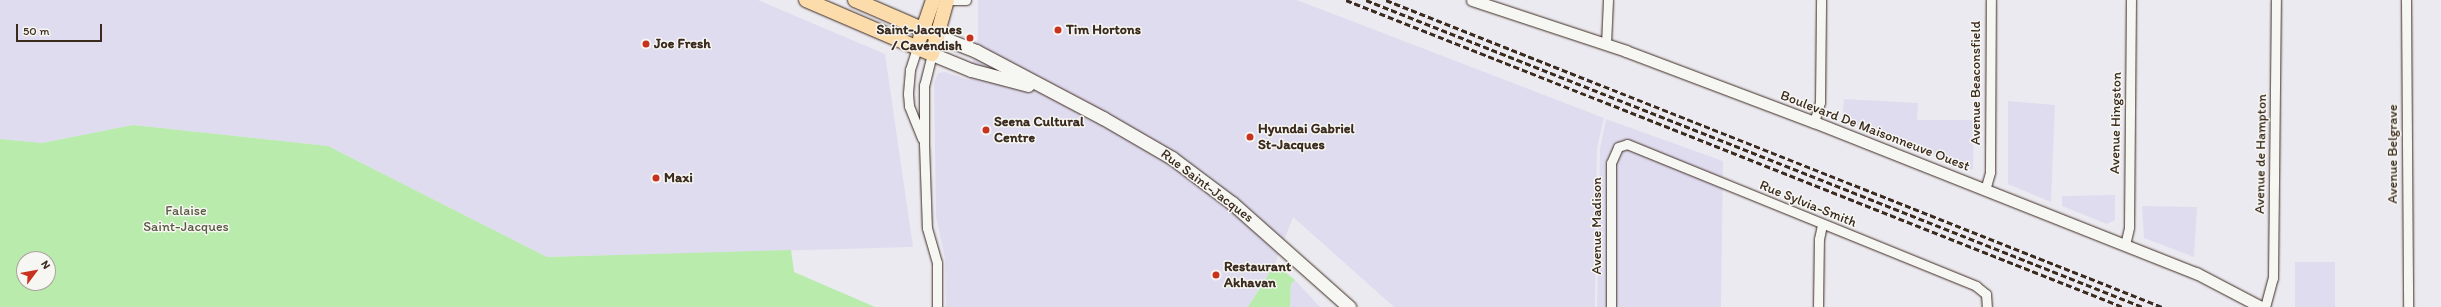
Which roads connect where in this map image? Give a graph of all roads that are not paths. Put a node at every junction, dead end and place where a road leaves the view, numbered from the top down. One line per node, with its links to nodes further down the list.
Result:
1 (806, 0): 16 (main road, Rue Saint-Jacques)
2 (855, 0): 13 (main road, Rue Saint-Jacques)
3 (932, 0): 13 (main road)
4 (947, 0): 5 (street); 14 (main road)
5 (966, 0)
6 (1472, 0): 15 (street, Boulevard De Maisonneuve Ouest)
7 (1608, 0): 15 (street)
8 (1821, 0): 19 (street)
9 (1991, 0): 22 (street, Avenue Beaconsfield)
10 (2131, 0): 24 (street, Avenue Hingston)
11 (2276, 0): 31 (street, Avenue de Hampton)
12 (2406, 0): 32 (street, Avenue Belgrave)
13 (924, 30): 14 (main road, Rue Saint-Jacques); 16 (main road)
14 (938, 36): 17 (main road); 18 (main road, Rue Saint-Jacques)
15 (1606, 44): 19 (street, Boulevard De Maisonneuve Ouest)
16 (917, 48): 17 (main road, Rue Saint-Jacques); 20 (street)
17 (932, 54): 18 (main road, Rue Saint-Jacques); 20 (street)
18 (1048, 91): 26 (main road, Rue Saint-Jacques)
19 (1814, 122): 22 (street, Boulevard De Maisonneuve Ouest)
20 (924, 144): 25 (street)
21 (1618, 147): 23 (street, Rue Sylvia-Smith); 27 (street, Avenue Madison)
22 (1985, 190): 24 (street, Boulevard De Maisonneuve Ouest)
23 (1822, 225): 28 (street); 29 (street, Rue Sylvia-Smith)
24 (2125, 245): 30 (street, Boulevard De Maisonneuve Ouest)
25 (937, 307)
26 (1349, 307)
27 (1611, 307)
28 (1818, 307)
29 (1987, 307)
30 (2261, 307)
31 (2265, 307)
32 (2408, 307)

